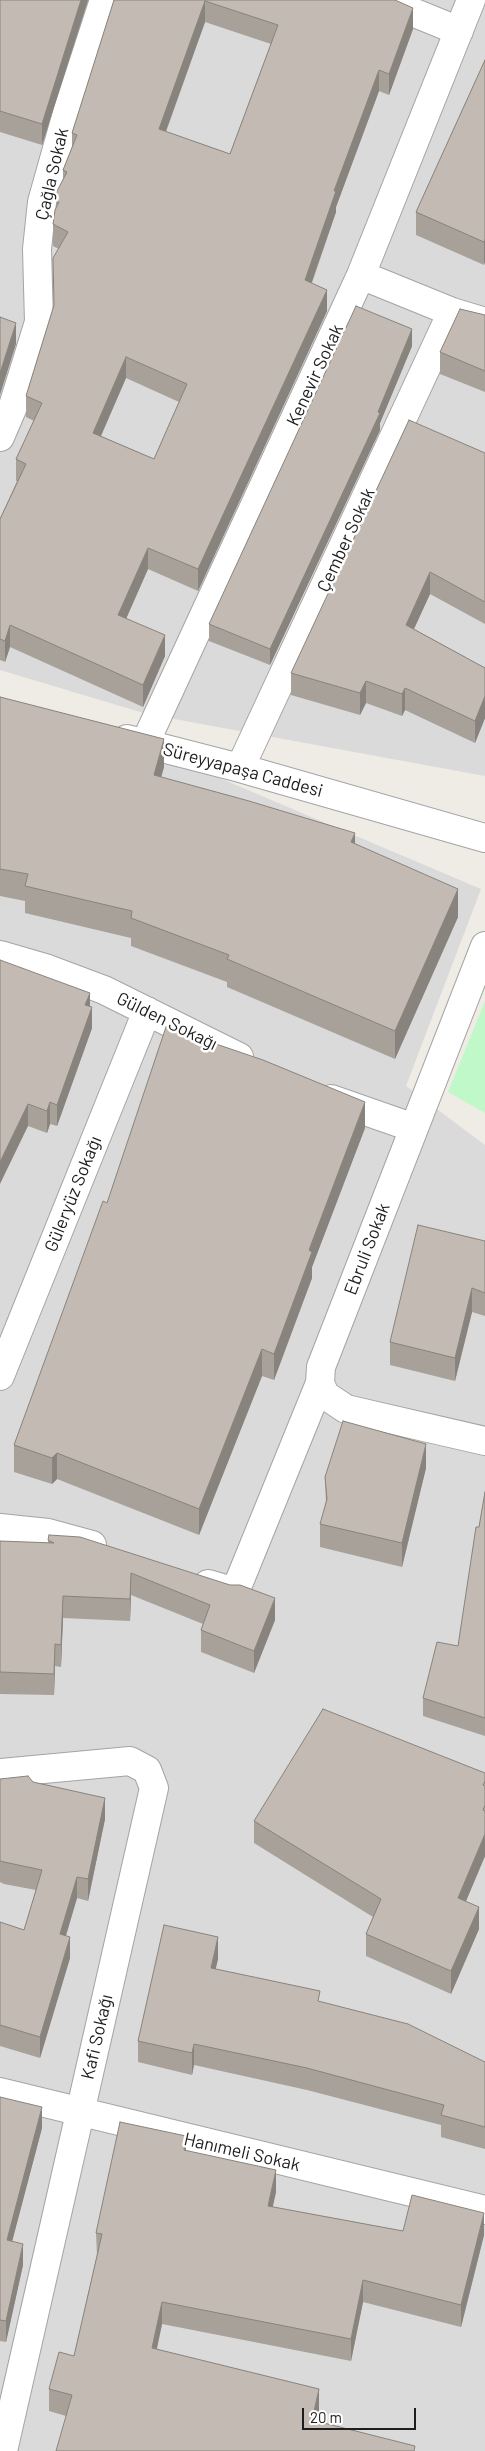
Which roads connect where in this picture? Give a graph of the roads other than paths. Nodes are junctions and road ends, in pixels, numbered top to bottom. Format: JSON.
{"nodes":[{"id":1,"x":104,"y":0,"type":"edge"},
{"id":2,"x":382,"y":0,"type":"edge"},
{"id":3,"x":471,"y":0,"type":"edge"},
{"id":4,"x":459,"y":31,"type":"junction"},
{"id":5,"x":361,"y":275,"type":"junction"},
{"id":6,"x":452,"y":312,"type":"junction"},
{"id":7,"x":485,"y":322,"type":"edge"},
{"id":8,"x":0,"y":437,"type":"edge"},
{"id":9,"x":106,"y":733,"type":"edge"},
{"id":10,"x":145,"y":743,"type":"junction"},
{"id":11,"x":240,"y":768,"type":"junction"},
{"id":12,"x":485,"y":838,"type":"edge"},
{"id":13,"x":485,"y":946,"type":"edge"},
{"id":14,"x":0,"y":955,"type":"edge"},
{"id":15,"x":146,"y":1011,"type":"junction"},
{"id":16,"x":258,"y":1066,"type":"edge"},
{"id":17,"x":307,"y":1088,"type":"edge"},
{"id":18,"x":414,"y":1128,"type":"junction"},
{"id":19,"x":0,"y":1376,"type":"edge"},
{"id":20,"x":320,"y":1383,"type":"junction"},
{"id":21,"x":485,"y":1441,"type":"edge"},
{"id":22,"x":0,"y":1528,"type":"edge"},
{"id":23,"x":114,"y":1552,"type":"edge"},
{"id":24,"x":188,"y":1577,"type":"edge"},
{"id":25,"x":0,"y":1773,"type":"edge"},
{"id":26,"x":0,"y":2092,"type":"edge"},
{"id":27,"x":79,"y":2113,"type":"junction"},
{"id":28,"x":485,"y":2210,"type":"edge"},
{"id":29,"x":3,"y":2451,"type":"edge"}],
"edges":[{"from":1,"to":8,"type":"street","name":"Çağla Sokak"},
{"from":2,"to":4,"type":"street"},
{"from":3,"to":4,"type":"street","name":"Kenevir Sokak"},
{"from":4,"to":5,"type":"street","name":"Kenevir Sokak"},
{"from":5,"to":6,"type":"street"},
{"from":5,"to":10,"type":"street","name":"Kenevir Sokak"},
{"from":6,"to":7,"type":"street"},
{"from":6,"to":11,"type":"street","name":"Çember Sokak"},
{"from":9,"to":10,"type":"street","name":"Süreyyapaşa Caddesi"},
{"from":10,"to":11,"type":"street","name":"Süreyyapaşa Caddesi"},
{"from":11,"to":12,"type":"street","name":"Süreyyapaşa Caddesi"},
{"from":13,"to":18,"type":"street","name":"Ebruli Sokak"},
{"from":14,"to":15,"type":"street","name":"Gülden Sokağı"},
{"from":15,"to":16,"type":"street","name":"Gülden Sokağı"},
{"from":15,"to":19,"type":"street","name":"Güleryüz Sokağı"},
{"from":17,"to":18,"type":"street"},
{"from":18,"to":20,"type":"street","name":"Ebruli Sokak"},
{"from":20,"to":21,"type":"street"},
{"from":20,"to":24,"type":"street","name":"Ebruli Sokak"},
{"from":22,"to":23,"type":"street"},
{"from":25,"to":27,"type":"street","name":"Kafi Sokağı"},
{"from":26,"to":27,"type":"street","name":"Hanımeli Sokak"},
{"from":27,"to":28,"type":"street","name":"Hanımeli Sokak"},
{"from":27,"to":29,"type":"street","name":"Kafi Sokağı"}]}
